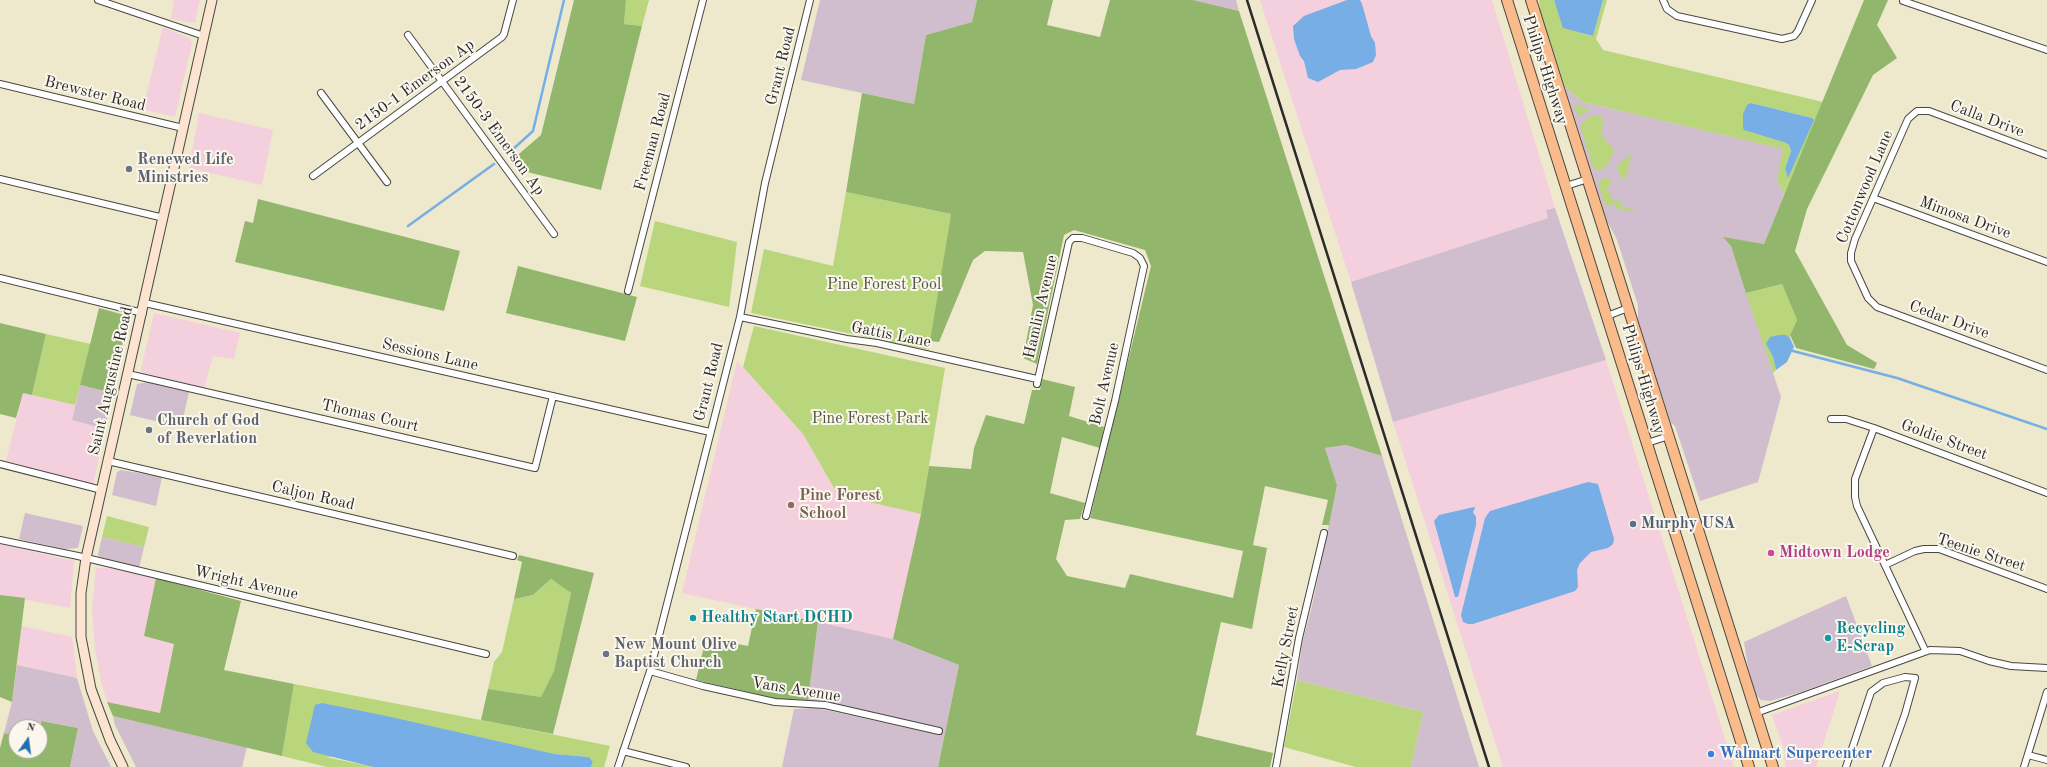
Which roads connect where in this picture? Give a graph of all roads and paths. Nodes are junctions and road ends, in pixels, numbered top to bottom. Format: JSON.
{"nodes":[{"id":1,"x":98,"y":0,"type":"edge"},
{"id":2,"x":122,"y":0,"type":"edge"},
{"id":3,"x":212,"y":0,"type":"edge"},
{"id":4,"x":513,"y":0,"type":"edge"},
{"id":5,"x":703,"y":0,"type":"edge"},
{"id":6,"x":810,"y":0,"type":"edge"},
{"id":7,"x":1507,"y":0,"type":"edge"},
{"id":8,"x":1531,"y":0,"type":"edge"},
{"id":9,"x":1812,"y":0,"type":"edge"},
{"id":10,"x":1903,"y":1,"type":"dead end"},
{"id":11,"x":1664,"y":2,"type":"edge"},
{"id":12,"x":120,"y":7,"type":"junction"},
{"id":13,"x":408,"y":35,"type":"dead end"},
{"id":14,"x":204,"y":36,"type":"junction"},
{"id":15,"x":2047,"y":50,"type":"edge"},
{"id":16,"x":442,"y":81,"type":"junction"},
{"id":17,"x":0,"y":84,"type":"edge"},
{"id":18,"x":321,"y":93,"type":"dead end"},
{"id":19,"x":1917,"y":111,"type":"joint"},
{"id":20,"x":183,"y":128,"type":"junction"},
{"id":21,"x":358,"y":143,"type":"junction"},
{"id":22,"x":2047,"y":155,"type":"edge"},
{"id":23,"x":313,"y":176,"type":"dead end"},
{"id":24,"x":0,"y":179,"type":"edge"},
{"id":25,"x":1588,"y":179,"type":"junction"},
{"id":26,"x":387,"y":182,"type":"dead end"},
{"id":27,"x":1566,"y":186,"type":"junction"},
{"id":28,"x":1873,"y":198,"type":"junction"},
{"id":29,"x":164,"y":218,"type":"junction"},
{"id":30,"x":554,"y":234,"type":"dead end"},
{"id":31,"x":1140,"y":258,"type":"joint"},
{"id":32,"x":2047,"y":262,"type":"edge"},
{"id":33,"x":1858,"y":276,"type":"joint"},
{"id":34,"x":0,"y":278,"type":"edge"},
{"id":35,"x":628,"y":291,"type":"dead end"},
{"id":36,"x":145,"y":303,"type":"junction"},
{"id":37,"x":1628,"y":308,"type":"junction"},
{"id":38,"x":143,"y":313,"type":"junction"},
{"id":39,"x":1607,"y":316,"type":"junction"},
{"id":40,"x":740,"y":317,"type":"junction"},
{"id":41,"x":2047,"y":370,"type":"edge"},
{"id":42,"x":128,"y":374,"type":"junction"},
{"id":43,"x":1037,"y":382,"type":"joint"},
{"id":44,"x":553,"y":396,"type":"junction"},
{"id":45,"x":1831,"y":419,"type":"dead end"},
{"id":46,"x":1874,"y":428,"type":"junction"},
{"id":47,"x":710,"y":432,"type":"junction"},
{"id":48,"x":1669,"y":436,"type":"junction"},
{"id":49,"x":1647,"y":443,"type":"junction"},
{"id":50,"x":108,"y":461,"type":"junction"},
{"id":51,"x":0,"y":464,"type":"edge"},
{"id":52,"x":102,"y":490,"type":"junction"},
{"id":53,"x":2047,"y":493,"type":"edge"},
{"id":54,"x":1086,"y":516,"type":"dead end"},
{"id":55,"x":1324,"y":533,"type":"dead end"},
{"id":56,"x":0,"y":540,"type":"edge"},
{"id":57,"x":513,"y":556,"type":"dead end"},
{"id":58,"x":86,"y":558,"type":"junction"},
{"id":59,"x":1885,"y":565,"type":"junction"},
{"id":60,"x":2047,"y":588,"type":"edge"},
{"id":61,"x":1925,"y":650,"type":"junction"},
{"id":62,"x":486,"y":654,"type":"dead end"},
{"id":63,"x":2047,"y":668,"type":"edge"},
{"id":64,"x":650,"y":671,"type":"junction"},
{"id":65,"x":2047,"y":692,"type":"edge"},
{"id":66,"x":1756,"y":713,"type":"junction"},
{"id":67,"x":939,"y":731,"type":"dead end"},
{"id":68,"x":623,"y":752,"type":"junction"},
{"id":69,"x":2028,"y":754,"type":"junction"},
{"id":70,"x":2047,"y":760,"type":"edge"},
{"id":71,"x":123,"y":767,"type":"edge"},
{"id":72,"x":618,"y":767,"type":"edge"},
{"id":73,"x":686,"y":767,"type":"edge"},
{"id":74,"x":1276,"y":767,"type":"edge"},
{"id":75,"x":1749,"y":767,"type":"edge"},
{"id":76,"x":1773,"y":767,"type":"edge"},
{"id":77,"x":1846,"y":767,"type":"edge"},
{"id":78,"x":1886,"y":767,"type":"edge"},
{"id":79,"x":2024,"y":767,"type":"edge"}],
"edges":[{"from":1,"to":12,"type":"street"},
{"from":2,"to":12,"type":"street"},
{"from":3,"to":14,"type":"main road","name":"Saint Augustine Road"},
{"from":4,"to":16,"type":"street","name":"2150-1 Emerson Ap"},
{"from":5,"to":35,"type":"street","name":"Freeman Road"},
{"from":6,"to":40,"type":"street","name":"Grant Road"},
{"from":7,"to":27,"type":"main road","name":"Philips Highway"},
{"from":8,"to":25,"type":"main road","name":"Philips Highway"},
{"from":9,"to":11,"type":"street"},
{"from":10,"to":15,"type":"street"},
{"from":12,"to":14,"type":"street"},
{"from":13,"to":16,"type":"street","name":"2150-3 Emerson Ap"},
{"from":14,"to":20,"type":"main road","name":"Saint Augustine Road"},
{"from":16,"to":21,"type":"street","name":"2150-1 Emerson Ap"},
{"from":16,"to":30,"type":"street","name":"2150-3 Emerson Ap"},
{"from":17,"to":20,"type":"street","name":"Brewster Road"},
{"from":18,"to":21,"type":"street"},
{"from":19,"to":22,"type":"street","name":"Calla Drive"},
{"from":19,"to":28,"type":"street","name":"Cottonwood Lane"},
{"from":20,"to":29,"type":"main road","name":"Saint Augustine Road"},
{"from":21,"to":23,"type":"street","name":"2150-1 Emerson Ap"},
{"from":21,"to":26,"type":"street"},
{"from":24,"to":29,"type":"street"},
{"from":25,"to":27,"type":"street"},
{"from":25,"to":37,"type":"main road","name":"Philips Highway"},
{"from":27,"to":39,"type":"main road","name":"Philips Highway"},
{"from":28,"to":32,"type":"street","name":"Mimosa Drive"},
{"from":28,"to":33,"type":"street","name":"Cottonwood Lane"},
{"from":29,"to":36,"type":"main road","name":"Saint Augustine Road"},
{"from":31,"to":43,"type":"street","name":"Hamlin Avenue"},
{"from":31,"to":54,"type":"street","name":"Bolt Avenue"},
{"from":33,"to":41,"type":"street","name":"Cedar Drive"},
{"from":34,"to":38,"type":"street"},
{"from":36,"to":38,"type":"main road","name":"Saint Augustine Road"},
{"from":36,"to":44,"type":"street","name":"Sessions Lane"},
{"from":37,"to":39,"type":"street"},
{"from":37,"to":48,"type":"main road","name":"Philips Highway"},
{"from":38,"to":42,"type":"main road","name":"Saint Augustine Road"},
{"from":39,"to":49,"type":"main road","name":"Philips Highway"},
{"from":40,"to":43,"type":"street","name":"Gattis Lane"},
{"from":40,"to":47,"type":"street","name":"Grant Road"},
{"from":42,"to":44,"type":"street","name":"Thomas Court"},
{"from":42,"to":50,"type":"main road","name":"Saint Augustine Road"},
{"from":44,"to":47,"type":"street","name":"Sessions Lane"},
{"from":45,"to":46,"type":"street","name":"Goldie Street"},
{"from":46,"to":53,"type":"street","name":"Goldie Street"},
{"from":46,"to":59,"type":"street"},
{"from":47,"to":64,"type":"street","name":"Grant Road"},
{"from":48,"to":49,"type":"street"},
{"from":48,"to":66,"type":"main road","name":"Philips Highway"},
{"from":49,"to":75,"type":"main road","name":"Philips Highway"},
{"from":50,"to":52,"type":"main road","name":"Saint Augustine Road"},
{"from":50,"to":57,"type":"street","name":"Caljon Road"},
{"from":51,"to":52,"type":"street"},
{"from":52,"to":58,"type":"main road","name":"Saint Augustine Road"},
{"from":55,"to":74,"type":"street","name":"Kelly Street"},
{"from":56,"to":58,"type":"street","name":"Wright Avenue"},
{"from":58,"to":62,"type":"street","name":"Wright Avenue"},
{"from":58,"to":71,"type":"main road","name":"Saint Augustine Road"},
{"from":59,"to":60,"type":"street","name":"Teenie Street"},
{"from":59,"to":61,"type":"street"},
{"from":61,"to":63,"type":"street"},
{"from":61,"to":66,"type":"street"},
{"from":64,"to":67,"type":"street","name":"Vans Avenue"},
{"from":64,"to":68,"type":"street","name":"Grant Road"},
{"from":65,"to":69,"type":"street"},
{"from":66,"to":76,"type":"main road","name":"Philips Highway"},
{"from":68,"to":72,"type":"street","name":"Grant Road"},
{"from":68,"to":73,"type":"street"},
{"from":69,"to":70,"type":"street"},
{"from":69,"to":79,"type":"street"},
{"from":77,"to":78,"type":"street"}]}
